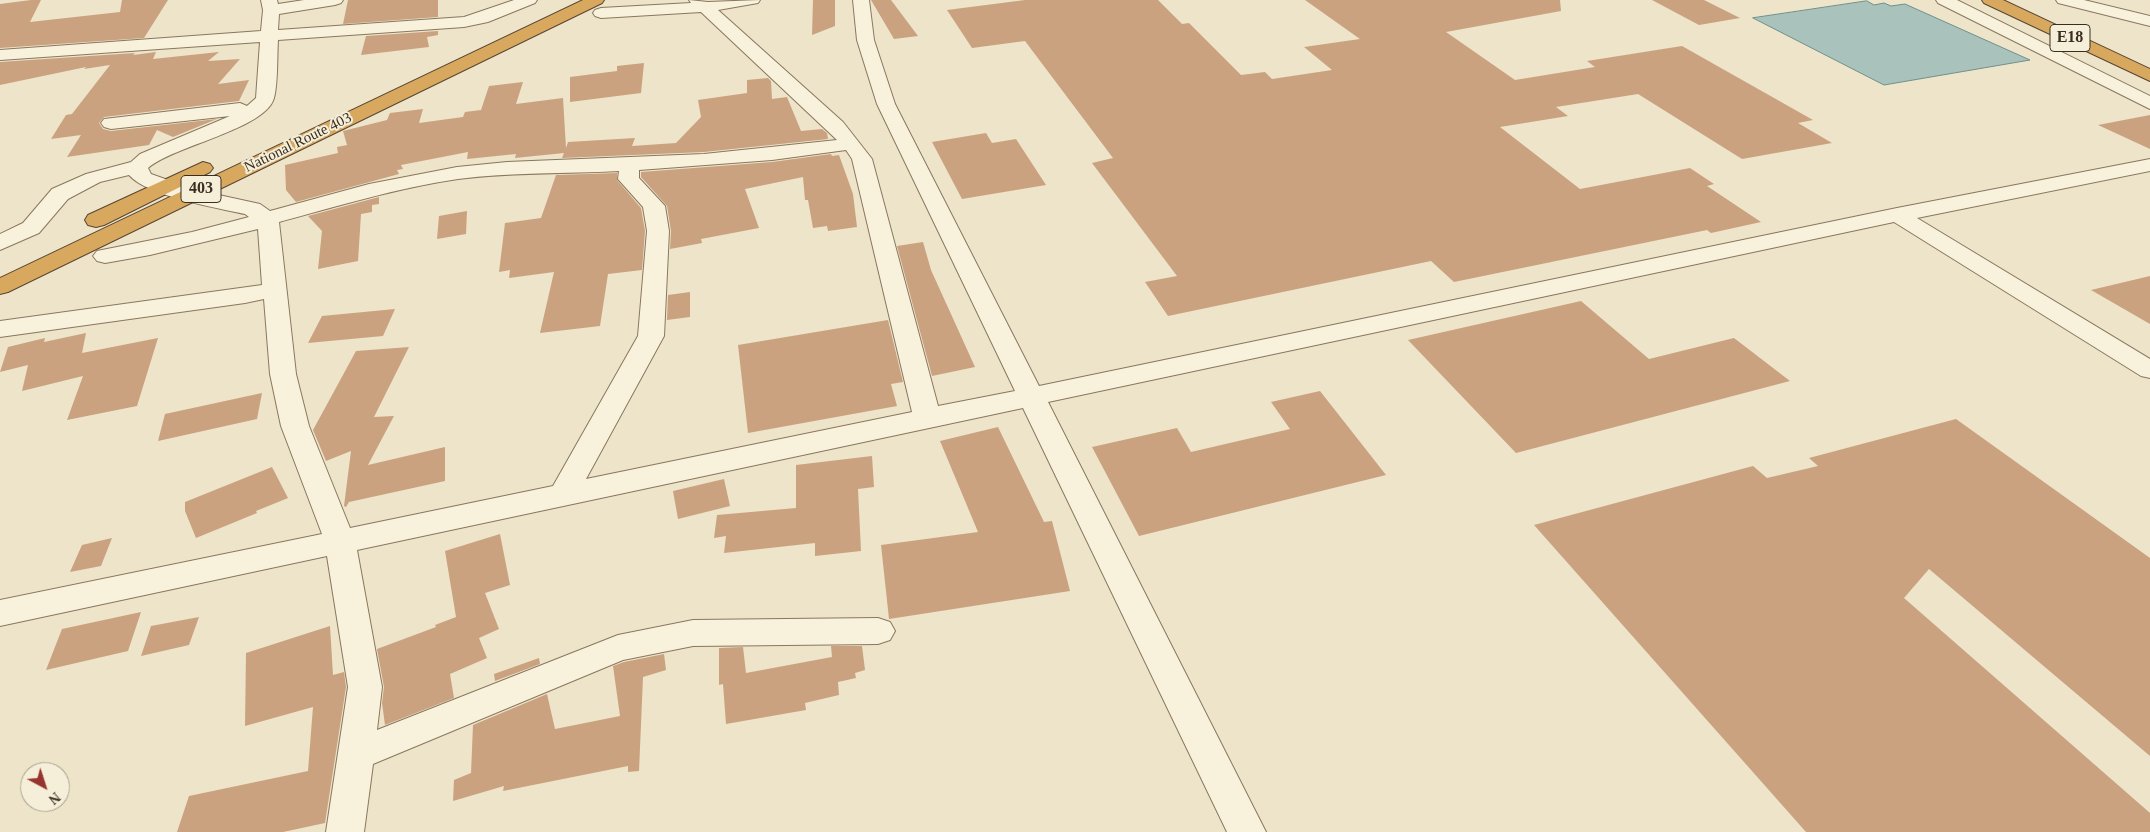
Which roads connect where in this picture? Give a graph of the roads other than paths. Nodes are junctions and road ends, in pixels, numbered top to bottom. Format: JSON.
{"nodes":[{"id":1,"x":335,"y":0,"type":"edge"},
{"id":2,"x":483,"y":0,"type":"edge"},
{"id":3,"x":529,"y":0,"type":"edge"},
{"id":4,"x":566,"y":0,"type":"edge"},
{"id":5,"x":752,"y":0,"type":"edge"},
{"id":6,"x":861,"y":0,"type":"edge"},
{"id":7,"x":1944,"y":0,"type":"edge"},
{"id":8,"x":1990,"y":0,"type":"edge"},
{"id":9,"x":2018,"y":0,"type":"edge"},
{"id":10,"x":2064,"y":0,"type":"edge"},
{"id":11,"x":701,"y":4,"type":"edge"},
{"id":12,"x":270,"y":5,"type":"edge"},
{"id":13,"x":598,"y":6,"type":"edge"},
{"id":14,"x":493,"y":15,"type":"junction"},
{"id":15,"x":2150,"y":21,"type":"edge"},
{"id":16,"x":269,"y":36,"type":"junction"},
{"id":17,"x":0,"y":55,"type":"edge"},
{"id":18,"x":2150,"y":61,"type":"edge"},
{"id":19,"x":2150,"y":76,"type":"edge"},
{"id":20,"x":2150,"y":103,"type":"edge"},
{"id":21,"x":256,"y":109,"type":"junction"},
{"id":22,"x":111,"y":123,"type":"dead end"},
{"id":23,"x":852,"y":143,"type":"junction"},
{"id":24,"x":629,"y":165,"type":"junction"},
{"id":25,"x":2150,"y":165,"type":"edge"},
{"id":26,"x":138,"y":166,"type":"junction"},
{"id":27,"x":166,"y":185,"type":"junction"},
{"id":28,"x":190,"y":195,"type":"junction"},
{"id":29,"x":1897,"y":215,"type":"junction"},
{"id":30,"x":268,"y":220,"type":"junction"},
{"id":31,"x":0,"y":243,"type":"edge"},
{"id":32,"x":105,"y":256,"type":"dead end"},
{"id":33,"x":0,"y":266,"type":"edge"},
{"id":34,"x":0,"y":287,"type":"edge"},
{"id":35,"x":276,"y":289,"type":"junction"},
{"id":36,"x":0,"y":329,"type":"edge"},
{"id":37,"x":2150,"y":370,"type":"edge"},
{"id":38,"x":1032,"y":396,"type":"junction"},
{"id":39,"x":928,"y":419,"type":"junction"},
{"id":40,"x":563,"y":495,"type":"junction"},
{"id":41,"x":340,"y":542,"type":"junction"},
{"id":42,"x":0,"y":613,"type":"edge"},
{"id":43,"x":878,"y":631,"type":"dead end"},
{"id":44,"x":356,"y":755,"type":"junction"},
{"id":45,"x":342,"y":831,"type":"edge"},
{"id":46,"x":1247,"y":832,"type":"edge"}],
"edges":[{"from":1,"to":12,"type":"street"},
{"from":2,"to":14,"type":"street"},
{"from":3,"to":14,"type":"street"},
{"from":4,"to":27,"type":"highway","name":"National Route 403","number":"403"},
{"from":5,"to":11,"type":"street"},
{"from":6,"to":38,"type":"street"},
{"from":7,"to":20,"type":"street"},
{"from":8,"to":19,"type":"highway","number":"E18"},
{"from":9,"to":18,"type":"highway","number":"E18"},
{"from":10,"to":15,"type":"street"},
{"from":11,"to":13,"type":"street"},
{"from":11,"to":23,"type":"street"},
{"from":12,"to":16,"type":"street"},
{"from":13,"to":28,"type":"highway","name":"National Route 403","number":"403"},
{"from":14,"to":16,"type":"street"},
{"from":16,"to":17,"type":"street"},
{"from":16,"to":21,"type":"street"},
{"from":21,"to":22,"type":"street"},
{"from":21,"to":26,"type":"street"},
{"from":23,"to":24,"type":"street"},
{"from":23,"to":39,"type":"street"},
{"from":24,"to":30,"type":"street"},
{"from":24,"to":40,"type":"street"},
{"from":25,"to":29,"type":"street"},
{"from":26,"to":27,"type":"street"},
{"from":26,"to":31,"type":"street"},
{"from":27,"to":28,"type":"street"},
{"from":27,"to":33,"type":"highway","name":"National Route 403","number":"403"},
{"from":28,"to":30,"type":"street"},
{"from":28,"to":34,"type":"highway","name":"National Route 403","number":"403"},
{"from":29,"to":37,"type":"street"},
{"from":29,"to":38,"type":"street"},
{"from":30,"to":32,"type":"street"},
{"from":30,"to":35,"type":"street"},
{"from":35,"to":36,"type":"street"},
{"from":35,"to":41,"type":"street"},
{"from":38,"to":39,"type":"street"},
{"from":38,"to":46,"type":"street"},
{"from":39,"to":40,"type":"street"},
{"from":40,"to":41,"type":"street"},
{"from":41,"to":42,"type":"street"},
{"from":41,"to":44,"type":"street"},
{"from":43,"to":44,"type":"street"},
{"from":44,"to":45,"type":"street"}]}
